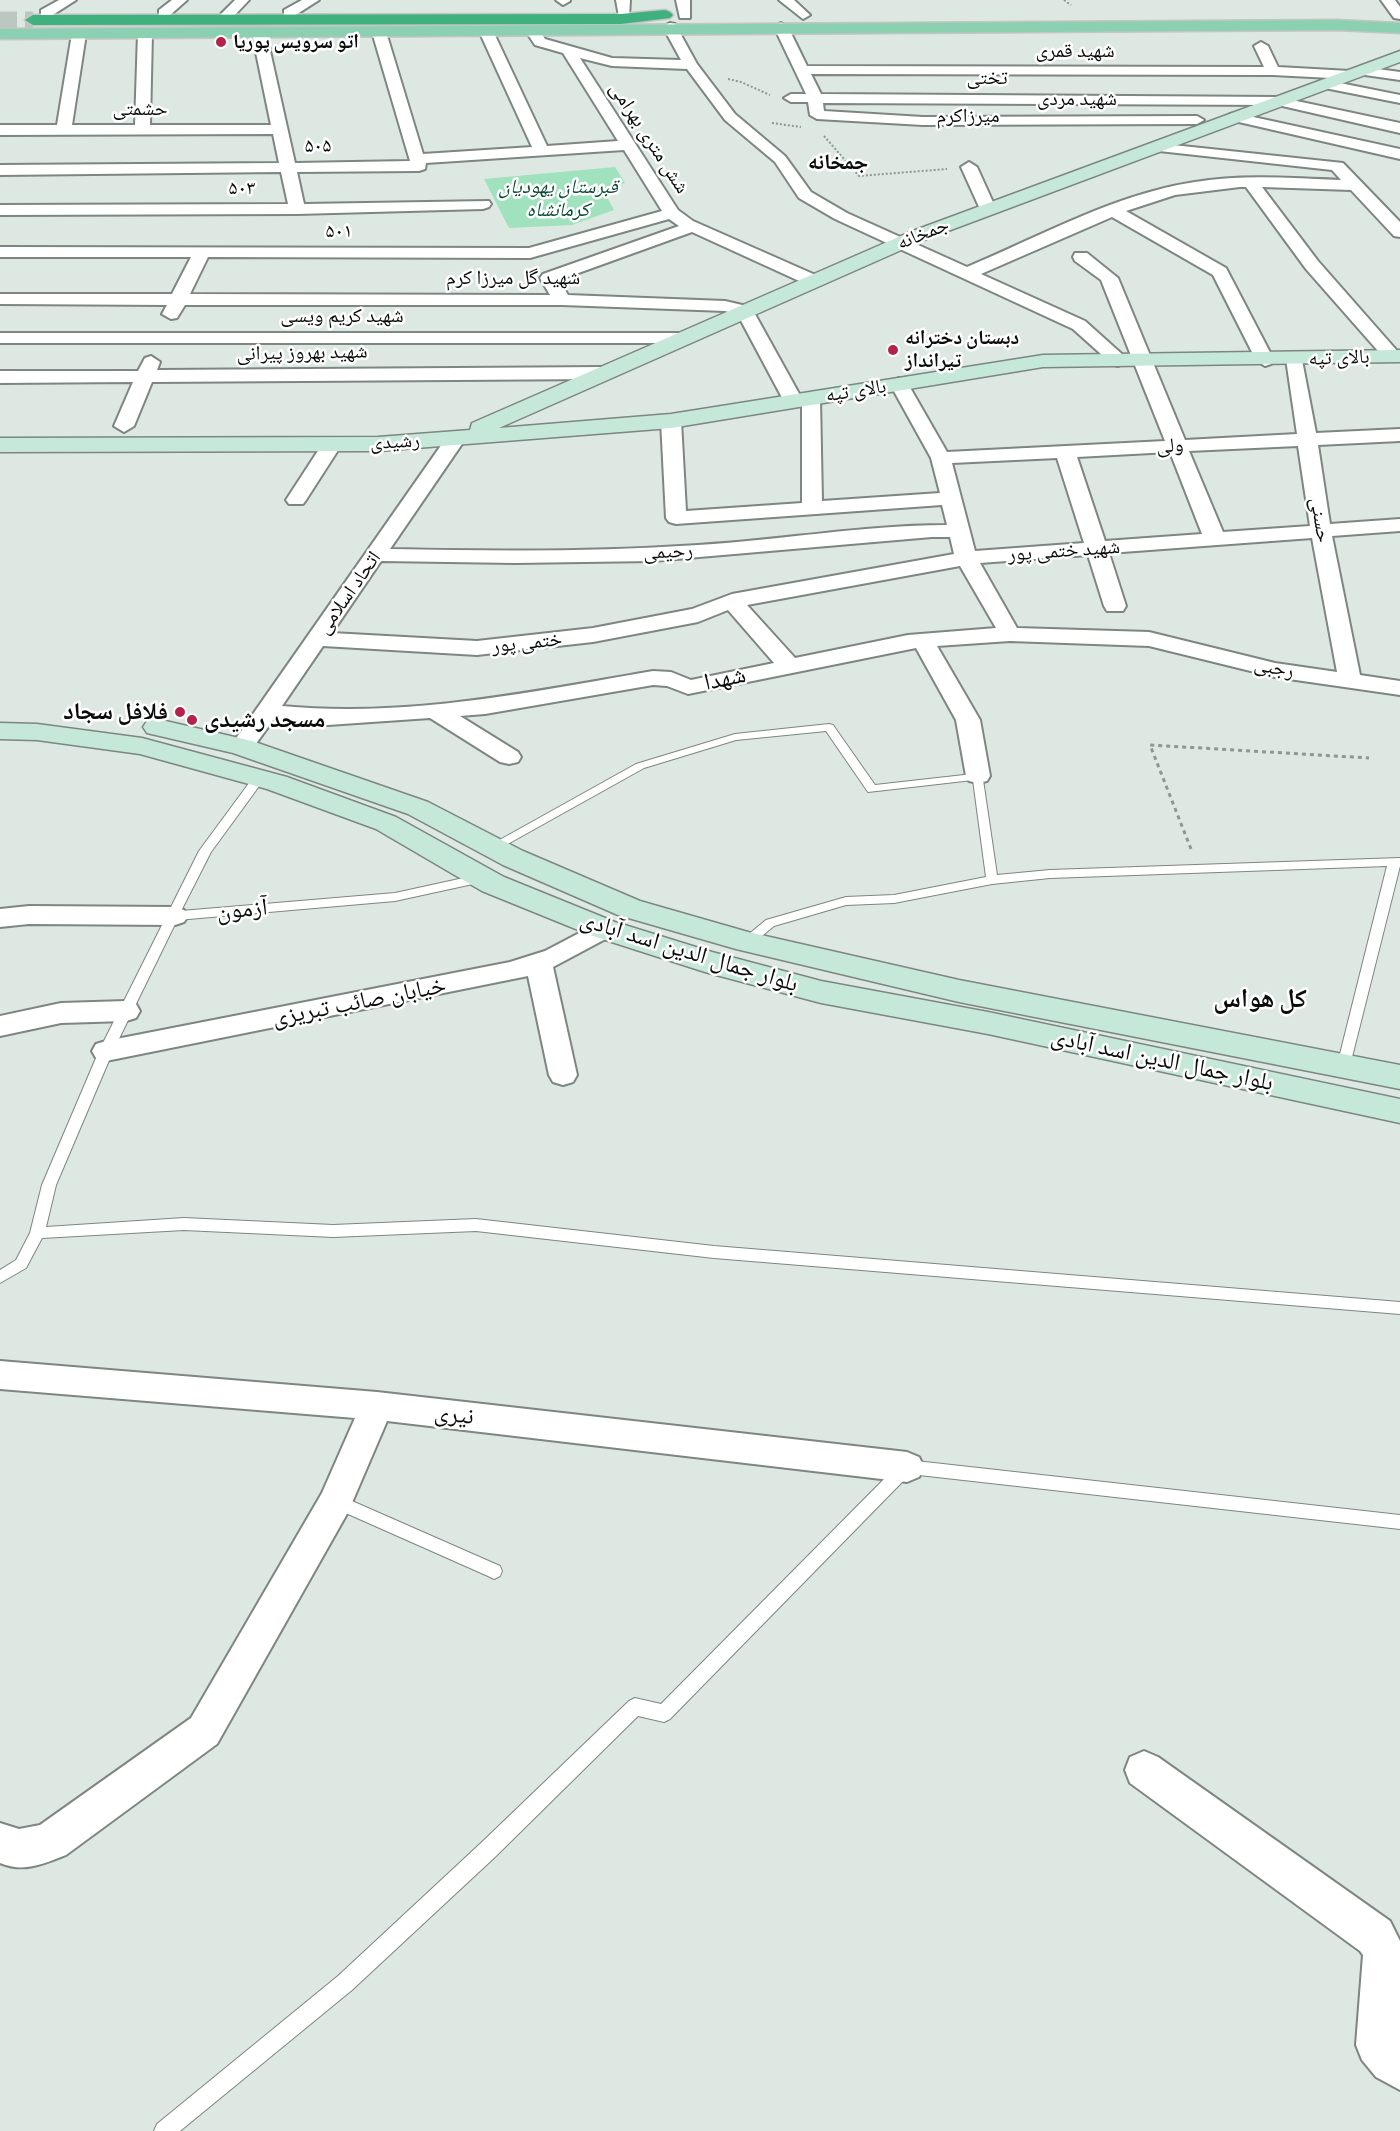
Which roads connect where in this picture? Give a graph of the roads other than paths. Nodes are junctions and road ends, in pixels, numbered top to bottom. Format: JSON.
{"nodes":[{"id":1,"x":69,"y":0,"type":"edge"},
{"id":2,"x":180,"y":0,"type":"edge"},
{"id":3,"x":242,"y":0,"type":"edge"},
{"id":4,"x":312,"y":0,"type":"edge"},
{"id":5,"x":786,"y":0,"type":"edge"},
{"id":6,"x":1389,"y":0,"type":"edge"},
{"id":7,"x":623,"y":7,"type":"edge"},
{"id":8,"x":684,"y":7,"type":"edge"},
{"id":9,"x":164,"y":13,"type":"junction"},
{"id":10,"x":289,"y":13,"type":"junction"},
{"id":11,"x":228,"y":14,"type":"junction"},
{"id":12,"x":803,"y":15,"type":"junction"},
{"id":13,"x":33,"y":17,"type":"junction"},
{"id":14,"x":1400,"y":19,"type":"edge"},
{"id":15,"x":664,"y":23,"type":"junction"},
{"id":16,"x":781,"y":27,"type":"junction"},
{"id":17,"x":532,"y":30,"type":"junction"},
{"id":18,"x":486,"y":31,"type":"junction"},
{"id":19,"x":379,"y":32,"type":"junction"},
{"id":20,"x":145,"y":33,"type":"junction"},
{"id":21,"x":259,"y":33,"type":"junction"},
{"id":22,"x":7,"y":34,"type":"edge"},
{"id":23,"x":79,"y":34,"type":"junction"},
{"id":24,"x":1261,"y":46,"type":"dead end"},
{"id":25,"x":568,"y":50,"type":"junction"},
{"id":26,"x":1400,"y":56,"type":"edge"},
{"id":27,"x":801,"y":70,"type":"junction"},
{"id":28,"x":1273,"y":71,"type":"junction"},
{"id":29,"x":696,"y":72,"type":"junction"},
{"id":30,"x":1356,"y":73,"type":"junction"},
{"id":31,"x":1400,"y":76,"type":"edge"},
{"id":32,"x":1325,"y":84,"type":"junction"},
{"id":33,"x":815,"y":97,"type":"junction"},
{"id":34,"x":791,"y":98,"type":"road end"},
{"id":35,"x":1400,"y":99,"type":"edge"},
{"id":36,"x":1278,"y":101,"type":"junction"},
{"id":37,"x":1232,"y":118,"type":"junction"},
{"id":38,"x":818,"y":122,"type":"junction"},
{"id":39,"x":1400,"y":128,"type":"edge"},
{"id":40,"x":279,"y":129,"type":"junction"},
{"id":41,"x":0,"y":130,"type":"edge"},
{"id":42,"x":64,"y":130,"type":"junction"},
{"id":43,"x":142,"y":130,"type":"junction"},
{"id":44,"x":1190,"y":134,"type":"junction"},
{"id":45,"x":1109,"y":136,"type":"dead end"},
{"id":46,"x":937,"y":137,"type":"dead end"},
{"id":47,"x":628,"y":145,"type":"junction"},
{"id":48,"x":1158,"y":146,"type":"junction"},
{"id":49,"x":542,"y":151,"type":"junction"},
{"id":50,"x":1400,"y":154,"type":"edge"},
{"id":51,"x":417,"y":159,"type":"junction"},
{"id":52,"x":969,"y":167,"type":"road end"},
{"id":53,"x":288,"y":168,"type":"junction"},
{"id":54,"x":0,"y":170,"type":"edge"},
{"id":55,"x":1251,"y":183,"type":"junction"},
{"id":56,"x":1355,"y":185,"type":"junction"},
{"id":57,"x":483,"y":204,"type":"dead end"},
{"id":58,"x":297,"y":209,"type":"junction"},
{"id":59,"x":988,"y":209,"type":"junction"},
{"id":60,"x":0,"y":210,"type":"edge"},
{"id":61,"x":1114,"y":211,"type":"junction"},
{"id":62,"x":672,"y":213,"type":"junction"},
{"id":63,"x":694,"y":226,"type":"junction"},
{"id":64,"x":1400,"y":232,"type":"edge"},
{"id":65,"x":900,"y":243,"type":"junction"},
{"id":66,"x":203,"y":251,"type":"junction"},
{"id":67,"x":0,"y":252,"type":"edge"},
{"id":68,"x":1081,"y":257,"type":"dead end"},
{"id":69,"x":969,"y":273,"type":"junction"},
{"id":70,"x":814,"y":281,"type":"junction"},
{"id":71,"x":0,"y":299,"type":"edge"},
{"id":72,"x":177,"y":300,"type":"junction"},
{"id":73,"x":562,"y":300,"type":"junction"},
{"id":74,"x":745,"y":311,"type":"junction"},
{"id":75,"x":0,"y":338,"type":"edge"},
{"id":76,"x":684,"y":338,"type":"junction"},
{"id":77,"x":160,"y":339,"type":"junction"},
{"id":78,"x":1396,"y":356,"type":"edge"},
{"id":79,"x":1295,"y":359,"type":"junction"},
{"id":80,"x":1118,"y":360,"type":"junction"},
{"id":81,"x":1143,"y":360,"type":"junction"},
{"id":82,"x":1264,"y":360,"type":"junction"},
{"id":83,"x":604,"y":373,"type":"junction"},
{"id":84,"x":0,"y":377,"type":"edge"},
{"id":85,"x":144,"y":377,"type":"junction"},
{"id":86,"x":899,"y":384,"type":"junction"},
{"id":87,"x":802,"y":400,"type":"junction"},
{"id":88,"x":671,"y":421,"type":"junction"},
{"id":89,"x":0,"y":426,"type":"edge"},
{"id":90,"x":124,"y":426,"type":"junction"},
{"id":91,"x":1400,"y":435,"type":"edge"},
{"id":92,"x":456,"y":438,"type":"junction"},
{"id":93,"x":1307,"y":440,"type":"junction"},
{"id":94,"x":332,"y":444,"type":"junction"},
{"id":95,"x":0,"y":445,"type":"edge"},
{"id":96,"x":1178,"y":446,"type":"junction"},
{"id":97,"x":1065,"y":452,"type":"junction"},
{"id":98,"x":941,"y":458,"type":"junction"},
{"id":99,"x":951,"y":498,"type":"junction"},
{"id":100,"x":296,"y":500,"type":"dead end"},
{"id":101,"x":812,"y":508,"type":"junction"},
{"id":102,"x":1400,"y":525,"type":"edge"},
{"id":103,"x":959,"y":531,"type":"junction"},
{"id":104,"x":1321,"y":531,"type":"junction"},
{"id":105,"x":1215,"y":539,"type":"junction"},
{"id":106,"x":1094,"y":548,"type":"junction"},
{"id":107,"x":376,"y":555,"type":"junction"},
{"id":108,"x":966,"y":558,"type":"junction"},
{"id":109,"x":732,"y":601,"type":"junction"},
{"id":110,"x":1115,"y":606,"type":"dead end"},
{"id":111,"x":1010,"y":634,"type":"junction"},
{"id":112,"x":317,"y":639,"type":"junction"},
{"id":113,"x":1149,"y":639,"type":"joint"},
{"id":114,"x":923,"y":641,"type":"junction"},
{"id":115,"x":789,"y":666,"type":"junction"},
{"id":116,"x":1350,"y":681,"type":"junction"},
{"id":117,"x":1400,"y":688,"type":"edge"},
{"id":118,"x":434,"y":710,"type":"junction"},
{"id":119,"x":266,"y":712,"type":"junction"},
{"id":120,"x":0,"y":715,"type":"edge"},
{"id":121,"x":0,"y":731,"type":"edge"},
{"id":122,"x":242,"y":747,"type":"junction"},
{"id":123,"x":508,"y":757,"type":"dead end"},
{"id":124,"x":978,"y":776,"type":"junction"},
{"id":125,"x":259,"y":778,"type":"junction"},
{"id":126,"x":493,"y":847,"type":"junction"},
{"id":127,"x":1397,"y":862,"type":"edge"},
{"id":128,"x":483,"y":878,"type":"junction"},
{"id":129,"x":992,"y":880,"type":"junction"},
{"id":130,"x":175,"y":916,"type":"junction"},
{"id":131,"x":0,"y":918,"type":"edge"},
{"id":132,"x":604,"y":929,"type":"junction"},
{"id":133,"x":739,"y":955,"type":"junction"},
{"id":134,"x":539,"y":964,"type":"junction"},
{"id":135,"x":126,"y":1011,"type":"junction"},
{"id":136,"x":0,"y":1026,"type":"edge"},
{"id":137,"x":106,"y":1051,"type":"junction"},
{"id":138,"x":1344,"y":1066,"type":"junction"},
{"id":139,"x":563,"y":1075,"type":"dead end"},
{"id":140,"x":1400,"y":1077,"type":"edge"},
{"id":141,"x":1400,"y":1111,"type":"edge"},
{"id":142,"x":37,"y":1233,"type":"junction"},
{"id":143,"x":0,"y":1277,"type":"edge"},
{"id":144,"x":1400,"y":1308,"type":"edge"},
{"id":145,"x":0,"y":1375,"type":"edge"},
{"id":146,"x":377,"y":1406,"type":"junction"},
{"id":147,"x":907,"y":1467,"type":"junction"},
{"id":148,"x":336,"y":1501,"type":"junction"},
{"id":149,"x":1400,"y":1522,"type":"edge"},
{"id":150,"x":494,"y":1570,"type":"dead end"},
{"id":151,"x":1144,"y":1770,"type":"dead end"},
{"id":152,"x":0,"y":1843,"type":"edge"},
{"id":153,"x":1400,"y":2069,"type":"edge"},
{"id":154,"x":164,"y":2131,"type":"edge"}],
"edges":[{"from":1,"to":13,"type":"street"},
{"from":2,"to":9,"type":"street"},
{"from":3,"to":11,"type":"street"},
{"from":4,"to":10,"type":"street"},
{"from":5,"to":12,"type":"street"},
{"from":6,"to":14,"type":"street"},
{"from":7,"to":10,"type":"main road"},
{"from":7,"to":15,"type":"main road"},
{"from":8,"to":12,"type":"main road"},
{"from":8,"to":15,"type":"main road"},
{"from":9,"to":11,"type":"main road"},
{"from":9,"to":13,"type":"main road"},
{"from":10,"to":11,"type":"main road"},
{"from":12,"to":14,"type":"main road"},
{"from":13,"to":15,"type":"highway"},
{"from":13,"to":22,"type":"main road"},
{"from":14,"to":16,"type":"main road"},
{"from":15,"to":16,"type":"main road"},
{"from":15,"to":17,"type":"main road"},
{"from":15,"to":29,"type":"street"},
{"from":16,"to":27,"type":"street"},
{"from":17,"to":18,"type":"main road"},
{"from":17,"to":25,"type":"street"},
{"from":18,"to":19,"type":"main road"},
{"from":18,"to":49,"type":"street"},
{"from":19,"to":21,"type":"main road"},
{"from":19,"to":51,"type":"street"},
{"from":20,"to":21,"type":"main road"},
{"from":20,"to":23,"type":"main road"},
{"from":20,"to":43,"type":"street"},
{"from":21,"to":40,"type":"street"},
{"from":22,"to":23,"type":"main road"},
{"from":23,"to":42,"type":"street"},
{"from":24,"to":28,"type":"street"},
{"from":25,"to":29,"type":"street"},
{"from":25,"to":47,"type":"street","name":"شش متری بهرامی"},
{"from":26,"to":30,"type":"street","name":"جمخانه"},
{"from":27,"to":28,"type":"street","name":"شهید قمری"},
{"from":27,"to":33,"type":"street"},
{"from":28,"to":30,"type":"street","name":"شهید قمری"},
{"from":29,"to":65,"type":"street"},
{"from":30,"to":31,"type":"street","name":"شهید قمری"},
{"from":30,"to":32,"type":"street","name":"جمخانه"},
{"from":32,"to":35,"type":"street"},
{"from":32,"to":36,"type":"street","name":"جمخانه"},
{"from":33,"to":34,"type":"street","name":"تختی"},
{"from":33,"to":36,"type":"street","name":"تختی"},
{"from":33,"to":38,"type":"street"},
{"from":36,"to":37,"type":"street","name":"جمخانه"},
{"from":36,"to":39,"type":"street","name":"تختی"},
{"from":37,"to":38,"type":"street","name":"شهید مردی"},
{"from":37,"to":44,"type":"street","name":"جمخانه"},
{"from":37,"to":50,"type":"street","name":"شهید مردی"},
{"from":38,"to":46,"type":"street","name":"میرزاکرم"},
{"from":40,"to":43,"type":"street","name":"حشمتی"},
{"from":40,"to":53,"type":"street"},
{"from":41,"to":42,"type":"street","name":"حشمتی"},
{"from":42,"to":43,"type":"street","name":"حشمتی"},
{"from":44,"to":45,"type":"street"},
{"from":44,"to":48,"type":"street","name":"جمخانه"},
{"from":47,"to":49,"type":"street","name":"۵۰۵"},
{"from":47,"to":62,"type":"street","name":"شش متری بهرامی"},
{"from":48,"to":56,"type":"street"},
{"from":48,"to":59,"type":"street","name":"جمخانه"},
{"from":49,"to":51,"type":"street","name":"۵۰۵"},
{"from":51,"to":53,"type":"street","name":"۵۰۵"},
{"from":52,"to":59,"type":"street"},
{"from":53,"to":54,"type":"street","name":"۵۰۵"},
{"from":53,"to":58,"type":"street"},
{"from":55,"to":56,"type":"street"},
{"from":55,"to":61,"type":"street"},
{"from":55,"to":78,"type":"street"},
{"from":56,"to":64,"type":"street"},
{"from":57,"to":58,"type":"street","name":"۵۰۳"},
{"from":58,"to":60,"type":"street","name":"۵۰۳"},
{"from":59,"to":65,"type":"street","name":"جمخانه"},
{"from":61,"to":69,"type":"street"},
{"from":61,"to":82,"type":"street"},
{"from":62,"to":63,"type":"street","name":"شش متری بهرامی"},
{"from":62,"to":66,"type":"street","name":"۵۰۱"},
{"from":63,"to":70,"type":"street","name":"شش متری بهرامی"},
{"from":63,"to":73,"type":"street"},
{"from":65,"to":69,"type":"street"},
{"from":65,"to":70,"type":"street","name":"جمخانه"},
{"from":66,"to":67,"type":"street","name":"۵۰۱"},
{"from":66,"to":72,"type":"street"},
{"from":68,"to":81,"type":"street"},
{"from":69,"to":80,"type":"street"},
{"from":70,"to":74,"type":"street","name":"جمخانه"},
{"from":71,"to":72,"type":"street","name":"شهید گل میرزا کرم"},
{"from":72,"to":73,"type":"street","name":"شهید گل میرزا کرم"},
{"from":72,"to":77,"type":"street"},
{"from":73,"to":74,"type":"street","name":"شهید گل میرزا کرم"},
{"from":74,"to":76,"type":"street","name":"جمخانه"},
{"from":74,"to":87,"type":"street"},
{"from":75,"to":77,"type":"street","name":"شهید کریم ویسی"},
{"from":76,"to":77,"type":"street","name":"شهید کریم ویسی"},
{"from":76,"to":83,"type":"street","name":"جمخانه"},
{"from":77,"to":85,"type":"street"},
{"from":78,"to":79,"type":"street","name":"بالای تپه"},
{"from":79,"to":82,"type":"street","name":"بالای تپه"},
{"from":79,"to":93,"type":"street","name":"حسنی"},
{"from":80,"to":81,"type":"street","name":"بالای تپه"},
{"from":80,"to":86,"type":"street","name":"بالای تپه"},
{"from":81,"to":82,"type":"street","name":"بالای تپه"},
{"from":81,"to":96,"type":"street"},
{"from":83,"to":85,"type":"street","name":"شهید بهروز پیرانی"},
{"from":83,"to":92,"type":"street","name":"جمخانه"},
{"from":84,"to":85,"type":"street","name":"شهید بهروز پیرانی"},
{"from":85,"to":90,"type":"street"},
{"from":86,"to":87,"type":"street","name":"بالای تپه"},
{"from":86,"to":98,"type":"street"},
{"from":87,"to":88,"type":"street","name":"بالای تپه"},
{"from":87,"to":101,"type":"street"},
{"from":88,"to":92,"type":"street","name":"بالای تپه"},
{"from":88,"to":101,"type":"street"},
{"from":89,"to":90,"type":"street","name":"رشیدی"},
{"from":90,"to":92,"type":"street","name":"رشیدی"},
{"from":91,"to":93,"type":"street","name":"ولی"},
{"from":92,"to":94,"type":"street","name":"رشیدی"},
{"from":92,"to":107,"type":"street","name":"اتحاد اسلامی"},
{"from":93,"to":96,"type":"street","name":"ولی"},
{"from":93,"to":104,"type":"street","name":"حسنی"},
{"from":94,"to":95,"type":"street","name":"رشیدی"},
{"from":94,"to":100,"type":"street"},
{"from":96,"to":97,"type":"street","name":"ولی"},
{"from":96,"to":105,"type":"street"},
{"from":97,"to":98,"type":"street","name":"ولی"},
{"from":97,"to":106,"type":"street"},
{"from":98,"to":99,"type":"street"},
{"from":99,"to":101,"type":"street"},
{"from":99,"to":103,"type":"street"},
{"from":102,"to":104,"type":"street","name":"شهید ختمی پور"},
{"from":103,"to":107,"type":"street","name":"رحیمی"},
{"from":103,"to":108,"type":"street"},
{"from":104,"to":105,"type":"street","name":"شهید ختمی پور"},
{"from":104,"to":116,"type":"street","name":"حسنی"},
{"from":105,"to":106,"type":"street","name":"شهید ختمی پور"},
{"from":106,"to":108,"type":"street","name":"شهید ختمی پور"},
{"from":106,"to":110,"type":"street"},
{"from":107,"to":112,"type":"street","name":"اتحاد اسلامی"},
{"from":108,"to":109,"type":"street","name":"شهید ختمی پور"},
{"from":108,"to":111,"type":"street"},
{"from":109,"to":112,"type":"street","name":"ختمی پور"},
{"from":109,"to":115,"type":"street"},
{"from":111,"to":113,"type":"street","name":"شهدا"},
{"from":111,"to":114,"type":"street","name":"شهدا"},
{"from":112,"to":119,"type":"street","name":"اتحاد اسلامی"},
{"from":113,"to":116,"type":"street","name":"رجبی"},
{"from":114,"to":115,"type":"street","name":"شهدا"},
{"from":114,"to":124,"type":"street"},
{"from":115,"to":118,"type":"street","name":"شهدا"},
{"from":116,"to":117,"type":"street","name":"رجبی"},
{"from":118,"to":119,"type":"street","name":"شهدا"},
{"from":118,"to":123,"type":"street"},
{"from":119,"to":122,"type":"street","name":"اتحاد اسلامی"},
{"from":120,"to":122,"type":"street","name":"بلوار جمال الدین اسد آبادی"},
{"from":121,"to":125,"type":"street","name":"بلوار جمال الدین اسد آبادی"},
{"from":122,"to":126,"type":"street","name":"بلوار جمال الدین اسد آبادی"},
{"from":124,"to":126,"type":"lane"},
{"from":124,"to":129,"type":"lane"},
{"from":125,"to":128,"type":"street","name":"بلوار جمال الدین اسد آبادی"},
{"from":125,"to":130,"type":"lane"},
{"from":126,"to":133,"type":"street","name":"بلوار جمال الدین اسد آبادی"},
{"from":127,"to":129,"type":"lane"},
{"from":127,"to":138,"type":"lane"},
{"from":128,"to":130,"type":"lane","name":"آزمون"},
{"from":128,"to":132,"type":"street","name":"بلوار جمال الدین اسد آبادی"},
{"from":129,"to":133,"type":"lane"},
{"from":130,"to":131,"type":"street","name":"آزمون"},
{"from":130,"to":135,"type":"lane"},
{"from":132,"to":133,"type":"street","name":"بلوار جمال الدین اسد آبادی"},
{"from":132,"to":134,"type":"street","name":"خیابان صائب تبریزی"},
{"from":133,"to":138,"type":"street","name":"بلوار جمال الدین اسد آبادی"},
{"from":133,"to":141,"type":"street","name":"بلوار جمال الدین اسد آبادی"},
{"from":134,"to":137,"type":"street","name":"خیابان صائب تبریزی"},
{"from":134,"to":139,"type":"street"},
{"from":135,"to":136,"type":"street"},
{"from":135,"to":137,"type":"lane"},
{"from":137,"to":142,"type":"lane"},
{"from":138,"to":140,"type":"street","name":"بلوار جمال الدین اسد آبادی"},
{"from":142,"to":143,"type":"lane"},
{"from":142,"to":144,"type":"lane"},
{"from":145,"to":146,"type":"street","name":"نیری"},
{"from":146,"to":147,"type":"street","name":"نیری"},
{"from":146,"to":148,"type":"street"},
{"from":147,"to":149,"type":"lane"},
{"from":147,"to":154,"type":"lane"},
{"from":148,"to":150,"type":"lane"},
{"from":148,"to":152,"type":"street"},
{"from":151,"to":153,"type":"street"}]}
